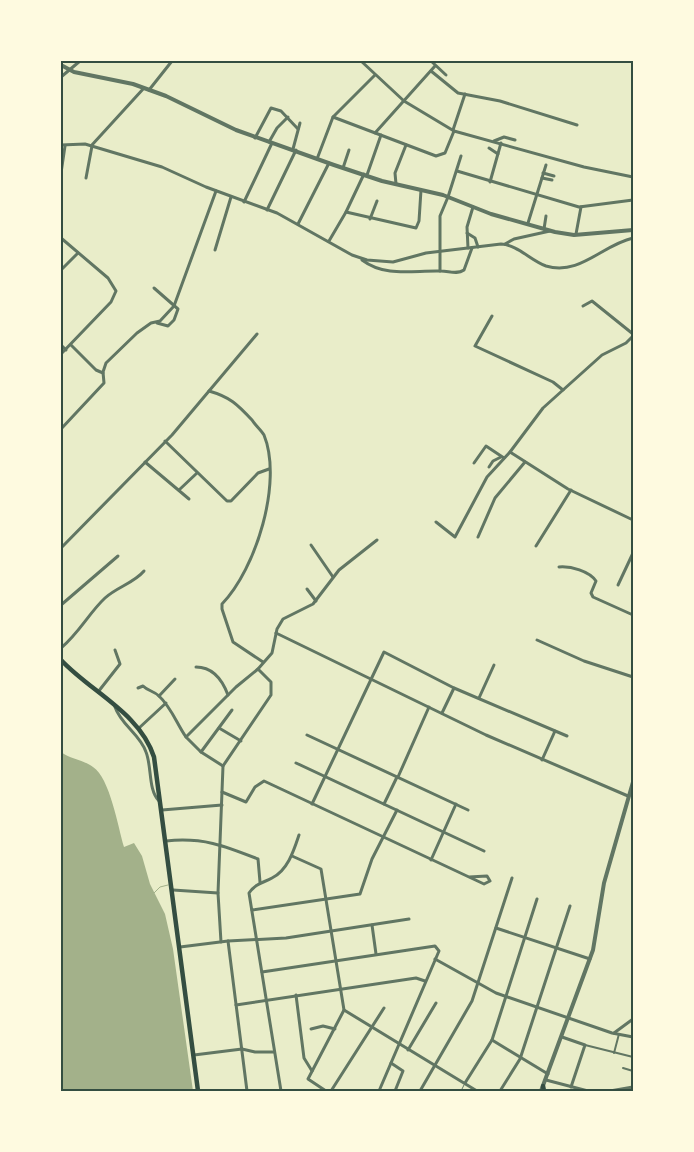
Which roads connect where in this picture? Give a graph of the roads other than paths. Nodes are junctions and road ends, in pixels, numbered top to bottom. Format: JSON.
{"nodes":[{"id":1,"x":80,"y":61,"type":"edge"},
{"id":2,"x":172,"y":61,"type":"edge"},
{"id":3,"x":361,"y":61,"type":"edge"},
{"id":4,"x":430,"y":61,"type":"edge"},
{"id":5,"x":61,"y":64,"type":"edge"},
{"id":6,"x":435,"y":66,"type":"junction"},
{"id":7,"x":69,"y":70,"type":"junction"},
{"id":8,"x":431,"y":71,"type":"junction"},
{"id":9,"x":374,"y":75,"type":"junction"},
{"id":10,"x":446,"y":75,"type":"dead end"},
{"id":11,"x":61,"y":77,"type":"edge"},
{"id":12,"x":147,"y":89,"type":"junction"},
{"id":13,"x":465,"y":94,"type":"junction"},
{"id":14,"x":404,"y":101,"type":"junction"},
{"id":15,"x":288,"y":117,"type":"junction"},
{"id":16,"x":333,"y":118,"type":"junction"},
{"id":17,"x":300,"y":123,"type":"dead end"},
{"id":18,"x":577,"y":125,"type":"dead end"},
{"id":19,"x":298,"y":129,"type":"junction"},
{"id":20,"x":453,"y":131,"type":"junction"},
{"id":21,"x":375,"y":133,"type":"junction"},
{"id":22,"x":504,"y":134,"type":"dead end"},
{"id":23,"x":380,"y":135,"type":"junction"},
{"id":24,"x":255,"y":138,"type":"junction"},
{"id":25,"x":502,"y":138,"type":"junction"},
{"id":26,"x":515,"y":140,"type":"dead end"},
{"id":27,"x":493,"y":141,"type":"junction"},
{"id":28,"x":271,"y":142,"type":"junction"},
{"id":29,"x":406,"y":144,"type":"junction"},
{"id":30,"x":501,"y":144,"type":"junction"},
{"id":31,"x":63,"y":146,"type":"edge"},
{"id":32,"x":92,"y":146,"type":"junction"},
{"id":33,"x":489,"y":148,"type":"dead end"},
{"id":34,"x":294,"y":150,"type":"junction"},
{"id":35,"x":349,"y":150,"type":"dead end"},
{"id":36,"x":498,"y":154,"type":"junction"},
{"id":37,"x":461,"y":156,"type":"dead end"},
{"id":38,"x":317,"y":159,"type":"junction"},
{"id":39,"x":329,"y":164,"type":"junction"},
{"id":40,"x":546,"y":165,"type":"dead end"},
{"id":41,"x":343,"y":168,"type":"junction"},
{"id":42,"x":457,"y":171,"type":"junction"},
{"id":43,"x":61,"y":173,"type":"edge"},
{"id":44,"x":543,"y":173,"type":"junction"},
{"id":45,"x":365,"y":175,"type":"junction"},
{"id":46,"x":86,"y":178,"type":"dead end"},
{"id":47,"x":542,"y":178,"type":"junction"},
{"id":48,"x":633,"y":178,"type":"edge"},
{"id":49,"x":490,"y":182,"type":"junction"},
{"id":50,"x":396,"y":184,"type":"junction"},
{"id":51,"x":421,"y":189,"type":"junction"},
{"id":52,"x":216,"y":191,"type":"junction"},
{"id":53,"x":536,"y":195,"type":"junction"},
{"id":54,"x":231,"y":197,"type":"junction"},
{"id":55,"x":448,"y":197,"type":"junction"},
{"id":56,"x":633,"y":200,"type":"edge"},
{"id":57,"x":377,"y":201,"type":"dead end"},
{"id":58,"x":244,"y":202,"type":"junction"},
{"id":59,"x":61,"y":203,"type":"edge"},
{"id":60,"x":474,"y":207,"type":"junction"},
{"id":61,"x":581,"y":207,"type":"junction"},
{"id":62,"x":267,"y":210,"type":"junction"},
{"id":63,"x":61,"y":212,"type":"edge"},
{"id":64,"x":346,"y":212,"type":"junction"},
{"id":65,"x":546,"y":216,"type":"dead end"},
{"id":66,"x":370,"y":219,"type":"junction"},
{"id":67,"x":528,"y":223,"type":"junction"},
{"id":68,"x":298,"y":224,"type":"junction"},
{"id":69,"x":544,"y":229,"type":"junction"},
{"id":70,"x":633,"y":230,"type":"edge"},
{"id":71,"x":550,"y":231,"type":"junction"},
{"id":72,"x":467,"y":233,"type":"junction"},
{"id":73,"x":576,"y":234,"type":"junction"},
{"id":74,"x":61,"y":238,"type":"edge"},
{"id":75,"x":633,"y":238,"type":"edge"},
{"id":76,"x":328,"y":241,"type":"junction"},
{"id":77,"x":505,"y":244,"type":"junction"},
{"id":78,"x":478,"y":247,"type":"junction"},
{"id":79,"x":468,"y":248,"type":"junction"},
{"id":80,"x":472,"y":248,"type":"junction"},
{"id":81,"x":215,"y":250,"type":"dead end"},
{"id":82,"x":439,"y":251,"type":"junction"},
{"id":83,"x":78,"y":253,"type":"junction"},
{"id":84,"x":361,"y":258,"type":"junction"},
{"id":85,"x":61,"y":270,"type":"edge"},
{"id":86,"x":440,"y":271,"type":"junction"},
{"id":87,"x":154,"y":288,"type":"dead end"},
{"id":88,"x":174,"y":306,"type":"junction"},
{"id":89,"x":583,"y":306,"type":"dead end"},
{"id":90,"x":492,"y":316,"type":"dead end"},
{"id":91,"x":156,"y":323,"type":"junction"},
{"id":92,"x":257,"y":334,"type":"dead end"},
{"id":93,"x":633,"y":335,"type":"edge"},
{"id":94,"x":61,"y":345,"type":"edge"},
{"id":95,"x":71,"y":345,"type":"junction"},
{"id":96,"x":66,"y":350,"type":"junction"},
{"id":97,"x":61,"y":354,"type":"edge"},
{"id":98,"x":103,"y":373,"type":"junction"},
{"id":99,"x":563,"y":390,"type":"junction"},
{"id":100,"x":208,"y":391,"type":"junction"},
{"id":101,"x":61,"y":429,"type":"edge"},
{"id":102,"x":165,"y":441,"type":"junction"},
{"id":103,"x":510,"y":452,"type":"junction"},
{"id":104,"x":503,"y":457,"type":"junction"},
{"id":105,"x":145,"y":462,"type":"junction"},
{"id":106,"x":525,"y":462,"type":"junction"},
{"id":107,"x":474,"y":463,"type":"dead end"},
{"id":108,"x":489,"y":467,"type":"dead end"},
{"id":109,"x":269,"y":469,"type":"junction"},
{"id":110,"x":197,"y":473,"type":"junction"},
{"id":111,"x":180,"y":490,"type":"junction"},
{"id":112,"x":571,"y":490,"type":"junction"},
{"id":113,"x":189,"y":499,"type":"dead end"},
{"id":114,"x":633,"y":520,"type":"edge"},
{"id":115,"x":436,"y":522,"type":"dead end"},
{"id":116,"x":478,"y":537,"type":"dead end"},
{"id":117,"x":377,"y":540,"type":"dead end"},
{"id":118,"x":311,"y":544,"type":"dead end"},
{"id":119,"x":536,"y":546,"type":"dead end"},
{"id":120,"x":61,"y":548,"type":"edge"},
{"id":121,"x":633,"y":553,"type":"edge"},
{"id":122,"x":118,"y":556,"type":"dead end"},
{"id":123,"x":559,"y":567,"type":"dead end"},
{"id":124,"x":144,"y":571,"type":"dead end"},
{"id":125,"x":333,"y":577,"type":"junction"},
{"id":126,"x":618,"y":585,"type":"dead end"},
{"id":127,"x":307,"y":589,"type":"dead end"},
{"id":128,"x":316,"y":601,"type":"junction"},
{"id":129,"x":61,"y":605,"type":"edge"},
{"id":130,"x":633,"y":615,"type":"edge"},
{"id":131,"x":276,"y":633,"type":"junction"},
{"id":132,"x":537,"y":640,"type":"dead end"},
{"id":133,"x":61,"y":648,"type":"edge"},
{"id":134,"x":116,"y":650,"type":"dead end"},
{"id":135,"x":61,"y":660,"type":"edge"},
{"id":136,"x":263,"y":662,"type":"junction"},
{"id":137,"x":494,"y":665,"type":"dead end"},
{"id":138,"x":196,"y":667,"type":"dead end"},
{"id":139,"x":258,"y":669,"type":"junction"},
{"id":140,"x":633,"y":677,"type":"edge"},
{"id":141,"x":175,"y":679,"type":"dead end"},
{"id":142,"x":372,"y":679,"type":"junction"},
{"id":143,"x":138,"y":688,"type":"dead end"},
{"id":144,"x":454,"y":688,"type":"junction"},
{"id":145,"x":97,"y":693,"type":"junction"},
{"id":146,"x":228,"y":695,"type":"junction"},
{"id":147,"x":160,"y":696,"type":"junction"},
{"id":148,"x":479,"y":698,"type":"junction"},
{"id":149,"x":166,"y":703,"type":"junction"},
{"id":150,"x":115,"y":707,"type":"junction"},
{"id":151,"x":429,"y":707,"type":"junction"},
{"id":152,"x":232,"y":710,"type":"dead end"},
{"id":153,"x":442,"y":713,"type":"junction"},
{"id":154,"x":139,"y":728,"type":"junction"},
{"id":155,"x":219,"y":728,"type":"junction"},
{"id":156,"x":554,"y":731,"type":"junction"},
{"id":157,"x":307,"y":735,"type":"dead end"},
{"id":158,"x":567,"y":736,"type":"dead end"},
{"id":159,"x":186,"y":737,"type":"junction"},
{"id":160,"x":241,"y":741,"type":"junction"},
{"id":161,"x":338,"y":749,"type":"junction"},
{"id":162,"x":201,"y":752,"type":"junction"},
{"id":163,"x":542,"y":760,"type":"junction"},
{"id":164,"x":296,"y":762,"type":"dead end"},
{"id":165,"x":223,"y":766,"type":"junction"},
{"id":166,"x":325,"y":776,"type":"junction"},
{"id":167,"x":398,"y":777,"type":"junction"},
{"id":168,"x":632,"y":786,"type":"edge"},
{"id":169,"x":222,"y":792,"type":"junction"},
{"id":170,"x":628,"y":796,"type":"junction"},
{"id":171,"x":161,"y":803,"type":"junction"},
{"id":172,"x":312,"y":804,"type":"junction"},
{"id":173,"x":384,"y":804,"type":"junction"},
{"id":174,"x":456,"y":804,"type":"junction"},
{"id":175,"x":222,"y":805,"type":"junction"},
{"id":176,"x":162,"y":810,"type":"junction"},
{"id":177,"x":397,"y":810,"type":"junction"},
{"id":178,"x":468,"y":810,"type":"dead end"},
{"id":179,"x":443,"y":832,"type":"junction"},
{"id":180,"x":299,"y":835,"type":"dead end"},
{"id":181,"x":384,"y":838,"type":"junction"},
{"id":182,"x":166,"y":841,"type":"junction"},
{"id":183,"x":221,"y":844,"type":"junction"},
{"id":184,"x":484,"y":851,"type":"dead end"},
{"id":185,"x":292,"y":856,"type":"junction"},
{"id":186,"x":431,"y":860,"type":"junction"},
{"id":187,"x":469,"y":877,"type":"junction"},
{"id":188,"x":512,"y":878,"type":"dead end"},
{"id":189,"x":260,"y":882,"type":"junction"},
{"id":190,"x":173,"y":890,"type":"junction"},
{"id":191,"x":218,"y":893,"type":"junction"},
{"id":192,"x":326,"y":899,"type":"junction"},
{"id":193,"x":537,"y":899,"type":"dead end"},
{"id":194,"x":570,"y":906,"type":"dead end"},
{"id":195,"x":252,"y":910,"type":"junction"},
{"id":196,"x":409,"y":919,"type":"dead end"},
{"id":197,"x":372,"y":925,"type":"junction"},
{"id":198,"x":496,"y":928,"type":"junction"},
{"id":199,"x":331,"y":932,"type":"junction"},
{"id":200,"x":524,"y":938,"type":"junction"},
{"id":201,"x":228,"y":941,"type":"junction"},
{"id":202,"x":257,"y":941,"type":"junction"},
{"id":203,"x":221,"y":942,"type":"junction"},
{"id":204,"x":180,"y":947,"type":"junction"},
{"id":205,"x":556,"y":949,"type":"junction"},
{"id":206,"x":376,"y":954,"type":"junction"},
{"id":207,"x":435,"y":959,"type":"junction"},
{"id":208,"x":590,"y":959,"type":"junction"},
{"id":209,"x":335,"y":960,"type":"junction"},
{"id":210,"x":262,"y":972,"type":"junction"},
{"id":211,"x":425,"y":981,"type":"junction"},
{"id":212,"x":478,"y":983,"type":"junction"},
{"id":213,"x":340,"y":989,"type":"junction"},
{"id":214,"x":296,"y":995,"type":"junction"},
{"id":215,"x":505,"y":996,"type":"junction"},
{"id":216,"x":266,"y":999,"type":"junction"},
{"id":217,"x":436,"y":1003,"type":"dead end"},
{"id":218,"x":236,"y":1005,"type":"junction"},
{"id":219,"x":538,"y":1007,"type":"junction"},
{"id":220,"x":384,"y":1008,"type":"dead end"},
{"id":221,"x":344,"y":1010,"type":"junction"},
{"id":222,"x":569,"y":1017,"type":"junction"},
{"id":223,"x":633,"y":1019,"type":"edge"},
{"id":224,"x":372,"y":1028,"type":"junction"},
{"id":225,"x":311,"y":1029,"type":"dead end"},
{"id":226,"x":335,"y":1029,"type":"junction"},
{"id":227,"x":614,"y":1033,"type":"junction"},
{"id":228,"x":619,"y":1034,"type":"junction"},
{"id":229,"x":562,"y":1037,"type":"junction"},
{"id":230,"x":633,"y":1037,"type":"edge"},
{"id":231,"x":492,"y":1040,"type":"junction"},
{"id":232,"x":399,"y":1044,"type":"junction"},
{"id":233,"x":585,"y":1045,"type":"junction"},
{"id":234,"x":242,"y":1049,"type":"junction"},
{"id":235,"x":408,"y":1050,"type":"junction"},
{"id":236,"x":274,"y":1052,"type":"junction"},
{"id":237,"x":614,"y":1053,"type":"junction"},
{"id":238,"x":194,"y":1055,"type":"junction"},
{"id":239,"x":633,"y":1057,"type":"edge"},
{"id":240,"x":520,"y":1060,"type":"junction"},
{"id":241,"x":391,"y":1063,"type":"junction"},
{"id":242,"x":435,"y":1065,"type":"junction"},
{"id":243,"x":623,"y":1068,"type":"dead end"},
{"id":244,"x":312,"y":1071,"type":"junction"},
{"id":245,"x":633,"y":1071,"type":"edge"},
{"id":246,"x":548,"y":1074,"type":"junction"},
{"id":247,"x":546,"y":1080,"type":"junction"},
{"id":248,"x":465,"y":1083,"type":"junction"},
{"id":249,"x":571,"y":1087,"type":"junction"},
{"id":250,"x":633,"y":1087,"type":"edge"},
{"id":251,"x":543,"y":1089,"type":"edge"},
{"id":252,"x":198,"y":1091,"type":"edge"},
{"id":253,"x":247,"y":1091,"type":"edge"},
{"id":254,"x":281,"y":1091,"type":"edge"},
{"id":255,"x":326,"y":1091,"type":"edge"},
{"id":256,"x":332,"y":1091,"type":"edge"},
{"id":257,"x":378,"y":1091,"type":"edge"},
{"id":258,"x":394,"y":1091,"type":"edge"},
{"id":259,"x":420,"y":1091,"type":"edge"},
{"id":260,"x":461,"y":1091,"type":"edge"},
{"id":261,"x":477,"y":1091,"type":"edge"},
{"id":262,"x":500,"y":1091,"type":"edge"},
{"id":263,"x":588,"y":1091,"type":"edge"},
{"id":264,"x":610,"y":1091,"type":"edge"}],
"edges":[{"from":1,"to":7,"type":"street"},
{"from":2,"to":12,"type":"street"},
{"from":3,"to":9,"type":"street"},
{"from":4,"to":6,"type":"street"},
{"from":5,"to":7,"type":"street"},
{"from":6,"to":8,"type":"street"},
{"from":6,"to":10,"type":"street"},
{"from":7,"to":11,"type":"street"},
{"from":7,"to":12,"type":"street"},
{"from":8,"to":13,"type":"street"},
{"from":8,"to":14,"type":"street"},
{"from":9,"to":14,"type":"street"},
{"from":9,"to":16,"type":"street"},
{"from":12,"to":24,"type":"street"},
{"from":12,"to":32,"type":"street"},
{"from":13,"to":18,"type":"street"},
{"from":13,"to":20,"type":"street"},
{"from":14,"to":20,"type":"street"},
{"from":14,"to":21,"type":"street"},
{"from":15,"to":19,"type":"street"},
{"from":15,"to":24,"type":"street"},
{"from":15,"to":28,"type":"street"},
{"from":16,"to":21,"type":"street"},
{"from":16,"to":38,"type":"street"},
{"from":17,"to":19,"type":"street"},
{"from":19,"to":34,"type":"street"},
{"from":20,"to":27,"type":"street"},
{"from":20,"to":29,"type":"street"},
{"from":21,"to":23,"type":"street"},
{"from":22,"to":25,"type":"street"},
{"from":23,"to":29,"type":"street"},
{"from":23,"to":45,"type":"street"},
{"from":24,"to":28,"type":"street"},
{"from":25,"to":26,"type":"street"},
{"from":25,"to":27,"type":"street"},
{"from":27,"to":30,"type":"street"},
{"from":28,"to":34,"type":"street"},
{"from":28,"to":58,"type":"street"},
{"from":29,"to":50,"type":"street"},
{"from":30,"to":36,"type":"street"},
{"from":30,"to":48,"type":"street"},
{"from":31,"to":32,"type":"street"},
{"from":31,"to":43,"type":"street"},
{"from":32,"to":46,"type":"street"},
{"from":32,"to":52,"type":"street"},
{"from":33,"to":36,"type":"street"},
{"from":34,"to":38,"type":"street"},
{"from":34,"to":62,"type":"street"},
{"from":35,"to":41,"type":"street"},
{"from":36,"to":49,"type":"street"},
{"from":37,"to":42,"type":"street"},
{"from":38,"to":39,"type":"street"},
{"from":39,"to":41,"type":"street"},
{"from":39,"to":68,"type":"street"},
{"from":40,"to":44,"type":"street"},
{"from":41,"to":45,"type":"street"},
{"from":42,"to":49,"type":"street"},
{"from":42,"to":55,"type":"street"},
{"from":44,"to":47,"type":"street"},
{"from":44,"to":47,"type":"street"},
{"from":45,"to":50,"type":"street"},
{"from":45,"to":64,"type":"street"},
{"from":47,"to":53,"type":"street"},
{"from":49,"to":53,"type":"street"},
{"from":50,"to":51,"type":"street"},
{"from":51,"to":55,"type":"street"},
{"from":51,"to":66,"type":"street"},
{"from":52,"to":54,"type":"street"},
{"from":52,"to":88,"type":"street"},
{"from":53,"to":61,"type":"street"},
{"from":53,"to":67,"type":"street"},
{"from":54,"to":58,"type":"street"},
{"from":54,"to":81,"type":"street"},
{"from":55,"to":60,"type":"street"},
{"from":55,"to":82,"type":"street"},
{"from":56,"to":61,"type":"street"},
{"from":57,"to":66,"type":"street"},
{"from":58,"to":62,"type":"street"},
{"from":59,"to":63,"type":"street"},
{"from":60,"to":67,"type":"street"},
{"from":60,"to":72,"type":"street"},
{"from":61,"to":73,"type":"street"},
{"from":62,"to":68,"type":"street"},
{"from":64,"to":66,"type":"street"},
{"from":64,"to":76,"type":"street"},
{"from":65,"to":69,"type":"street"},
{"from":67,"to":69,"type":"street"},
{"from":68,"to":76,"type":"street"},
{"from":69,"to":71,"type":"street"},
{"from":70,"to":73,"type":"street"},
{"from":71,"to":73,"type":"street"},
{"from":71,"to":77,"type":"street"},
{"from":72,"to":78,"type":"street"},
{"from":72,"to":79,"type":"street"},
{"from":74,"to":83,"type":"street"},
{"from":75,"to":77,"type":"street"},
{"from":76,"to":84,"type":"street"},
{"from":77,"to":78,"type":"street"},
{"from":78,"to":80,"type":"street"},
{"from":79,"to":80,"type":"street"},
{"from":79,"to":82,"type":"street"},
{"from":80,"to":86,"type":"street"},
{"from":82,"to":84,"type":"street"},
{"from":82,"to":86,"type":"street"},
{"from":83,"to":85,"type":"street"},
{"from":83,"to":95,"type":"street"},
{"from":84,"to":86,"type":"street"},
{"from":87,"to":88,"type":"street"},
{"from":88,"to":91,"type":"street"},
{"from":88,"to":91,"type":"street"},
{"from":89,"to":93,"type":"street"},
{"from":90,"to":99,"type":"street"},
{"from":91,"to":98,"type":"street"},
{"from":92,"to":100,"type":"street"},
{"from":93,"to":99,"type":"street"},
{"from":94,"to":96,"type":"street"},
{"from":95,"to":96,"type":"street"},
{"from":95,"to":98,"type":"street"},
{"from":96,"to":97,"type":"street"},
{"from":98,"to":101,"type":"street"},
{"from":99,"to":103,"type":"street"},
{"from":100,"to":102,"type":"street"},
{"from":100,"to":109,"type":"street"},
{"from":102,"to":105,"type":"street"},
{"from":102,"to":110,"type":"street"},
{"from":103,"to":104,"type":"street"},
{"from":103,"to":106,"type":"street"},
{"from":104,"to":107,"type":"street"},
{"from":104,"to":108,"type":"street"},
{"from":104,"to":115,"type":"street"},
{"from":105,"to":111,"type":"street"},
{"from":105,"to":120,"type":"street"},
{"from":106,"to":112,"type":"street"},
{"from":106,"to":116,"type":"street"},
{"from":109,"to":110,"type":"street"},
{"from":109,"to":136,"type":"street"},
{"from":110,"to":111,"type":"street"},
{"from":111,"to":113,"type":"street"},
{"from":112,"to":114,"type":"street"},
{"from":112,"to":119,"type":"street"},
{"from":117,"to":125,"type":"street"},
{"from":118,"to":125,"type":"street"},
{"from":121,"to":126,"type":"street"},
{"from":122,"to":129,"type":"street"},
{"from":123,"to":130,"type":"street"},
{"from":124,"to":133,"type":"street"},
{"from":125,"to":128,"type":"street"},
{"from":127,"to":128,"type":"street"},
{"from":128,"to":131,"type":"street"},
{"from":131,"to":136,"type":"street"},
{"from":131,"to":142,"type":"street"},
{"from":132,"to":140,"type":"street"},
{"from":134,"to":145,"type":"street"},
{"from":135,"to":145,"type":"main road"},
{"from":136,"to":139,"type":"street"},
{"from":137,"to":148,"type":"street"},
{"from":138,"to":146,"type":"street"},
{"from":139,"to":146,"type":"street"},
{"from":139,"to":160,"type":"street"},
{"from":141,"to":147,"type":"street"},
{"from":142,"to":144,"type":"street"},
{"from":142,"to":151,"type":"street"},
{"from":142,"to":161,"type":"street"},
{"from":143,"to":147,"type":"street"},
{"from":144,"to":148,"type":"street"},
{"from":144,"to":153,"type":"street"},
{"from":145,"to":150,"type":"main road"},
{"from":146,"to":159,"type":"street"},
{"from":147,"to":149,"type":"street"},
{"from":148,"to":156,"type":"street"},
{"from":149,"to":154,"type":"street"},
{"from":149,"to":159,"type":"street"},
{"from":150,"to":154,"type":"main road"},
{"from":150,"to":171,"type":"street"},
{"from":151,"to":153,"type":"street"},
{"from":151,"to":167,"type":"street"},
{"from":152,"to":155,"type":"street"},
{"from":153,"to":163,"type":"street"},
{"from":154,"to":171,"type":"main road"},
{"from":155,"to":160,"type":"street"},
{"from":155,"to":162,"type":"street"},
{"from":156,"to":158,"type":"street"},
{"from":156,"to":163,"type":"street"},
{"from":157,"to":161,"type":"street"},
{"from":159,"to":162,"type":"street"},
{"from":160,"to":165,"type":"street"},
{"from":161,"to":166,"type":"street"},
{"from":161,"to":167,"type":"street"},
{"from":162,"to":165,"type":"street"},
{"from":163,"to":170,"type":"street"},
{"from":164,"to":166,"type":"street"},
{"from":165,"to":169,"type":"street"},
{"from":166,"to":172,"type":"street"},
{"from":166,"to":173,"type":"street"},
{"from":167,"to":173,"type":"street"},
{"from":167,"to":174,"type":"street"},
{"from":168,"to":170,"type":"street"},
{"from":169,"to":172,"type":"street"},
{"from":169,"to":175,"type":"street"},
{"from":170,"to":208,"type":"street"},
{"from":171,"to":176,"type":"main road"},
{"from":172,"to":181,"type":"street"},
{"from":173,"to":177,"type":"street"},
{"from":174,"to":178,"type":"street"},
{"from":174,"to":179,"type":"street"},
{"from":175,"to":176,"type":"street"},
{"from":175,"to":183,"type":"street"},
{"from":176,"to":182,"type":"main road"},
{"from":177,"to":179,"type":"street"},
{"from":177,"to":181,"type":"street"},
{"from":179,"to":184,"type":"street"},
{"from":179,"to":186,"type":"street"},
{"from":180,"to":185,"type":"street"},
{"from":181,"to":186,"type":"street"},
{"from":181,"to":192,"type":"street"},
{"from":182,"to":183,"type":"street"},
{"from":182,"to":190,"type":"main road"},
{"from":183,"to":189,"type":"street"},
{"from":183,"to":191,"type":"street"},
{"from":185,"to":189,"type":"street"},
{"from":185,"to":192,"type":"street"},
{"from":186,"to":187,"type":"street"},
{"from":187,"to":187,"type":"street"},
{"from":188,"to":198,"type":"street"},
{"from":189,"to":195,"type":"street"},
{"from":190,"to":191,"type":"street"},
{"from":190,"to":204,"type":"main road"},
{"from":191,"to":203,"type":"street"},
{"from":192,"to":195,"type":"street"},
{"from":192,"to":199,"type":"street"},
{"from":193,"to":200,"type":"street"},
{"from":194,"to":205,"type":"street"},
{"from":195,"to":202,"type":"street"},
{"from":196,"to":197,"type":"street"},
{"from":197,"to":199,"type":"street"},
{"from":197,"to":206,"type":"street"},
{"from":198,"to":200,"type":"street"},
{"from":198,"to":212,"type":"street"},
{"from":199,"to":202,"type":"street"},
{"from":199,"to":209,"type":"street"},
{"from":200,"to":205,"type":"street"},
{"from":200,"to":215,"type":"street"},
{"from":201,"to":202,"type":"street"},
{"from":201,"to":203,"type":"street"},
{"from":201,"to":218,"type":"street"},
{"from":202,"to":210,"type":"street"},
{"from":203,"to":204,"type":"street"},
{"from":204,"to":238,"type":"main road"},
{"from":205,"to":208,"type":"street"},
{"from":205,"to":219,"type":"street"},
{"from":206,"to":207,"type":"street"},
{"from":206,"to":209,"type":"street"},
{"from":207,"to":211,"type":"street"},
{"from":207,"to":212,"type":"street"},
{"from":208,"to":222,"type":"street"},
{"from":209,"to":210,"type":"street"},
{"from":209,"to":213,"type":"street"},
{"from":210,"to":216,"type":"street"},
{"from":211,"to":213,"type":"street"},
{"from":211,"to":232,"type":"street"},
{"from":212,"to":215,"type":"street"},
{"from":212,"to":242,"type":"street"},
{"from":213,"to":214,"type":"street"},
{"from":213,"to":221,"type":"street"},
{"from":214,"to":216,"type":"street"},
{"from":214,"to":244,"type":"street"},
{"from":215,"to":219,"type":"street"},
{"from":215,"to":231,"type":"street"},
{"from":216,"to":218,"type":"street"},
{"from":216,"to":236,"type":"street"},
{"from":217,"to":235,"type":"street"},
{"from":218,"to":234,"type":"street"},
{"from":219,"to":222,"type":"street"},
{"from":219,"to":240,"type":"street"},
{"from":220,"to":224,"type":"street"},
{"from":221,"to":224,"type":"street"},
{"from":221,"to":226,"type":"street"},
{"from":222,"to":227,"type":"street"},
{"from":222,"to":229,"type":"street"},
{"from":223,"to":227,"type":"street"},
{"from":224,"to":232,"type":"street"},
{"from":224,"to":256,"type":"street"},
{"from":225,"to":226,"type":"street"},
{"from":226,"to":244,"type":"street"},
{"from":227,"to":228,"type":"street"},
{"from":228,"to":230,"type":"street"},
{"from":228,"to":237,"type":"street"},
{"from":229,"to":233,"type":"street"},
{"from":229,"to":246,"type":"street"},
{"from":231,"to":240,"type":"street"},
{"from":231,"to":248,"type":"street"},
{"from":232,"to":235,"type":"street"},
{"from":232,"to":241,"type":"street"},
{"from":233,"to":237,"type":"street"},
{"from":233,"to":249,"type":"street"},
{"from":234,"to":236,"type":"street"},
{"from":234,"to":238,"type":"street"},
{"from":234,"to":253,"type":"street"},
{"from":235,"to":242,"type":"street"},
{"from":236,"to":254,"type":"street"},
{"from":237,"to":239,"type":"street"},
{"from":238,"to":252,"type":"main road"},
{"from":240,"to":246,"type":"street"},
{"from":240,"to":262,"type":"street"},
{"from":241,"to":257,"type":"street"},
{"from":241,"to":258,"type":"street"},
{"from":242,"to":248,"type":"street"},
{"from":242,"to":259,"type":"street"},
{"from":243,"to":245,"type":"street"},
{"from":244,"to":255,"type":"street"},
{"from":246,"to":247,"type":"street"},
{"from":247,"to":249,"type":"street"},
{"from":247,"to":251,"type":"street"},
{"from":248,"to":260,"type":"lane"},
{"from":248,"to":261,"type":"street"},
{"from":249,"to":263,"type":"street"},
{"from":250,"to":264,"type":"street"}]}
